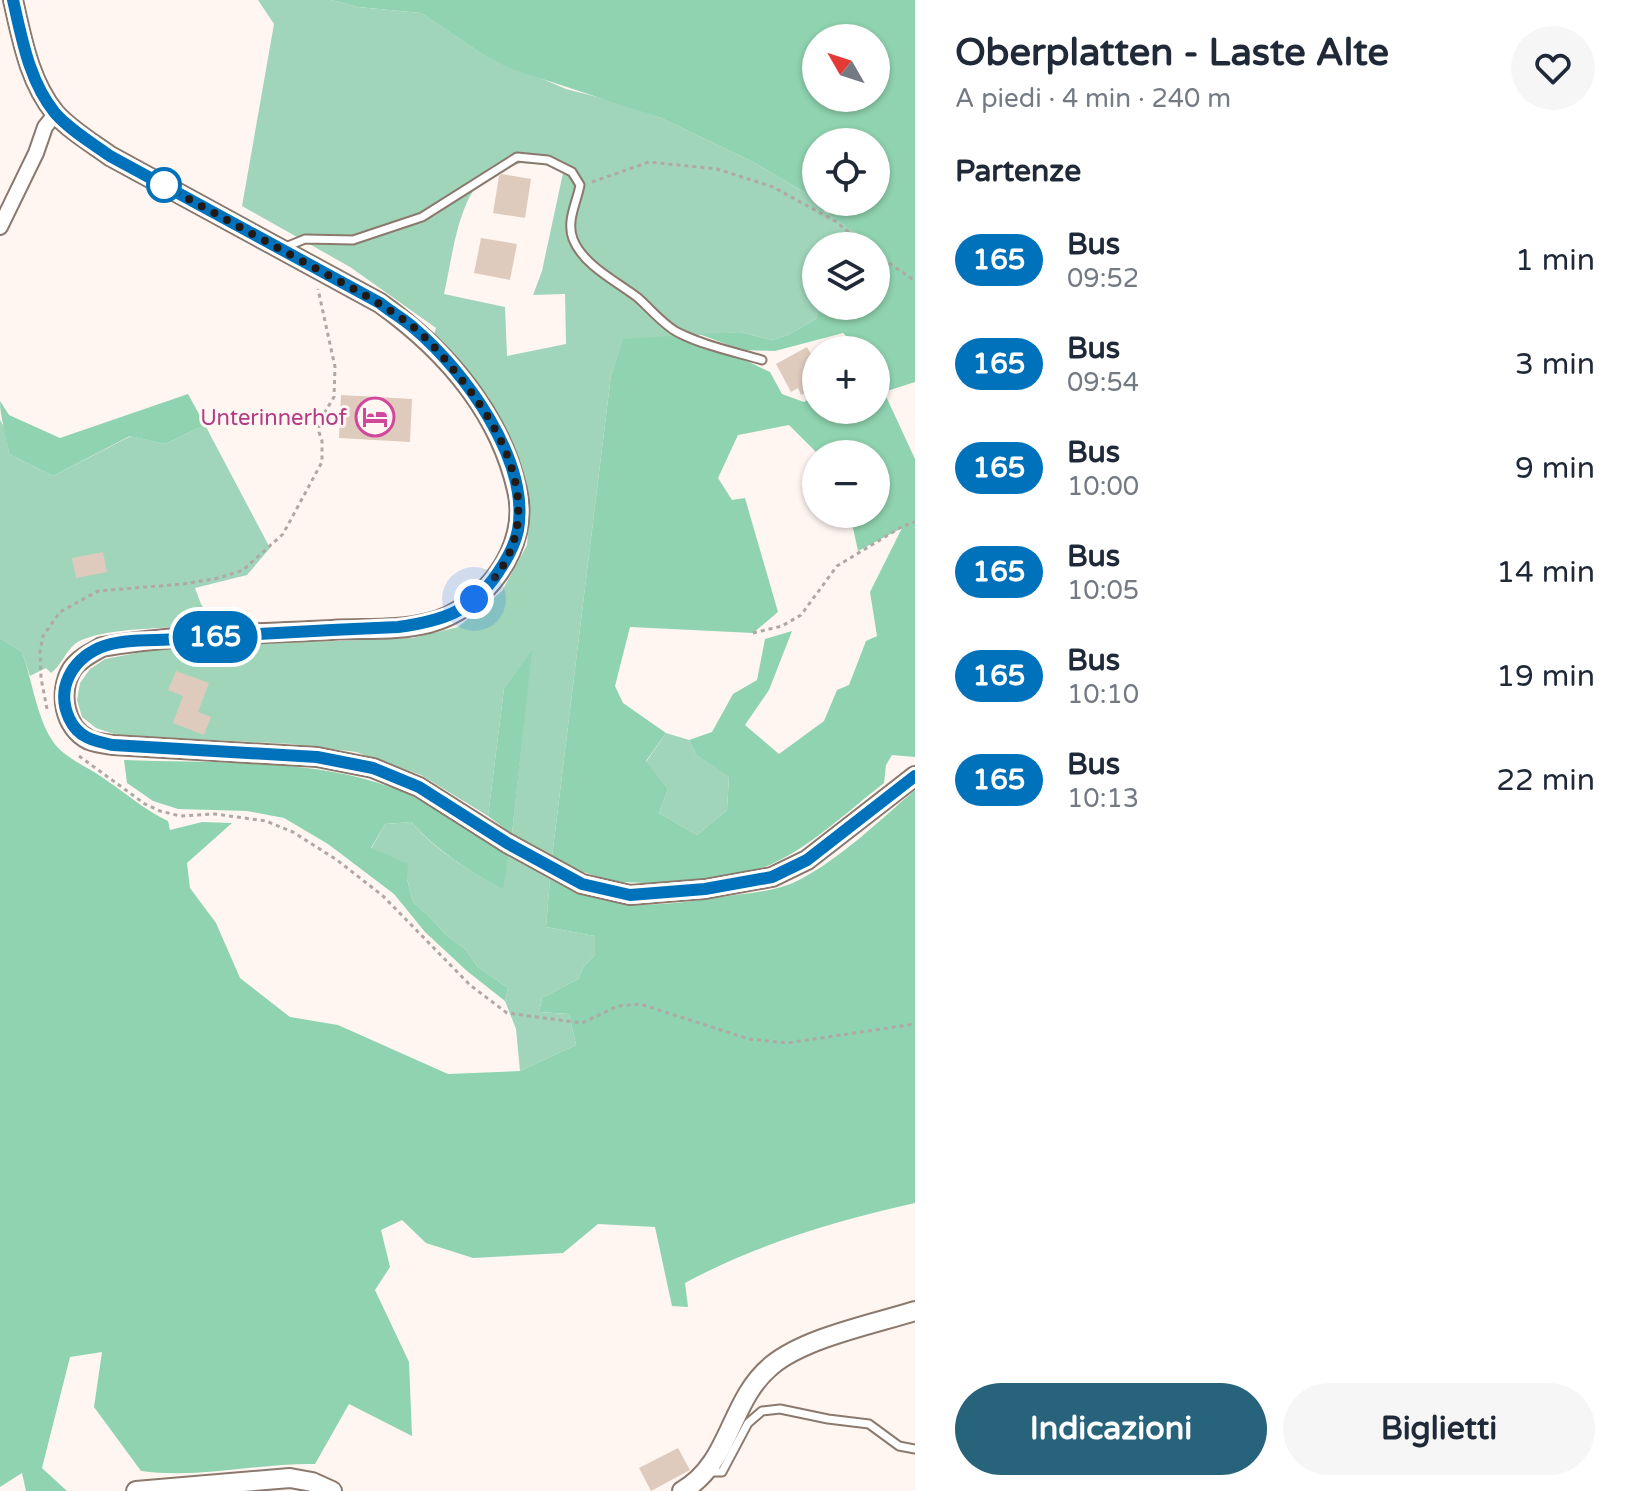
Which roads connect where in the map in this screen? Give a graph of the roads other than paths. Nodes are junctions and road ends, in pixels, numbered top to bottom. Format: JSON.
{"nodes":[{"id":1,"x":13,"y":0,"type":"edge"},
{"id":2,"x":56,"y":113,"type":"junction"},
{"id":3,"x":0,"y":227,"type":"edge"},
{"id":4,"x":281,"y":249,"type":"junction"},
{"id":5,"x":762,"y":360,"type":"dead end"},
{"id":6,"x":915,"y":776,"type":"edge"},
{"id":7,"x":915,"y":1311,"type":"edge"},
{"id":8,"x":915,"y":1449,"type":"edge"},
{"id":9,"x":708,"y":1472,"type":"junction"},
{"id":10,"x":136,"y":1491,"type":"edge"},
{"id":11,"x":332,"y":1491,"type":"edge"},
{"id":12,"x":682,"y":1491,"type":"edge"}],
"edges":[{"from":1,"to":2,"type":"main road"},
{"from":2,"to":3,"type":"street"},
{"from":2,"to":4,"type":"main road"},
{"from":4,"to":5,"type":"lane"},
{"from":4,"to":6,"type":"main road"},
{"from":7,"to":9,"type":"main road"},
{"from":8,"to":9,"type":"lane"},
{"from":9,"to":12,"type":"main road"},
{"from":10,"to":11,"type":"main road"}]}
